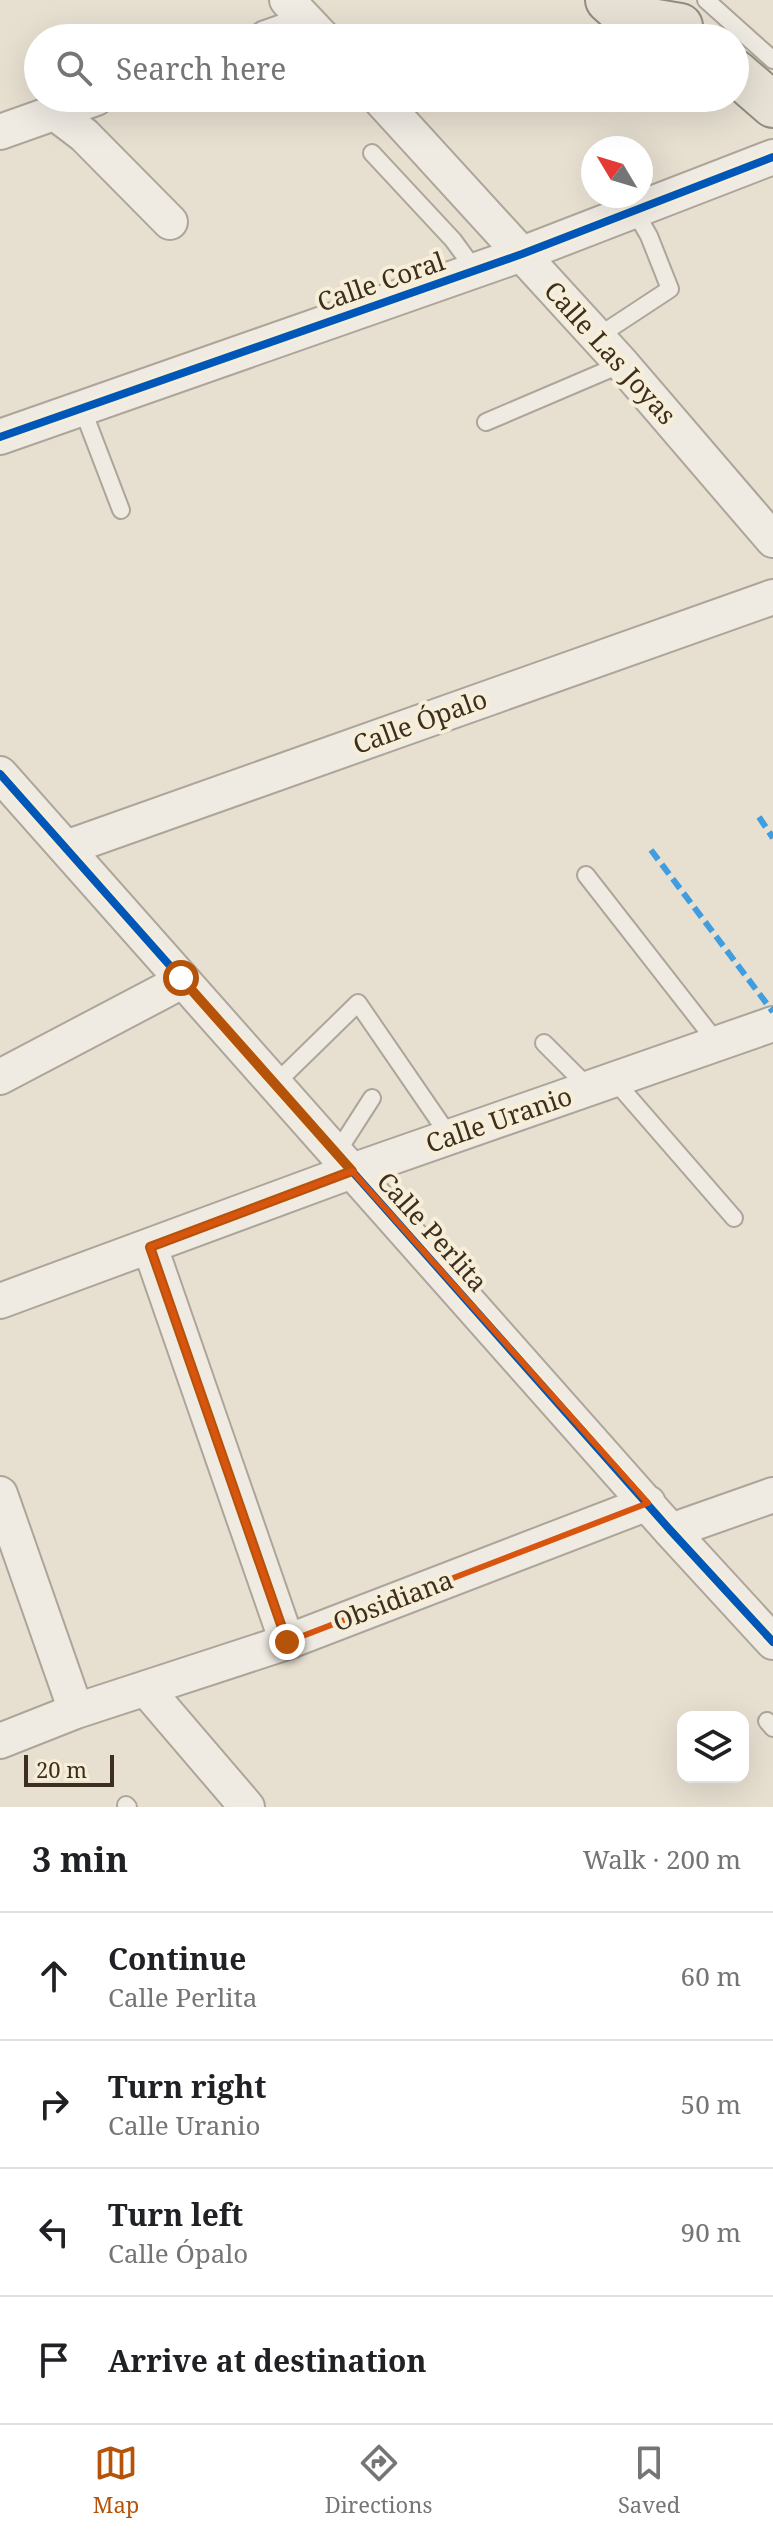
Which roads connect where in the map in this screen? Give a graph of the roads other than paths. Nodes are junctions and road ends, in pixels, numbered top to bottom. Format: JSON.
{"nodes":[{"id":1,"x":608,"y":0,"type":"edge"},
{"id":2,"x":719,"y":0,"type":"edge"},
{"id":3,"x":683,"y":16,"type":"edge"},
{"id":4,"x":746,"y":24,"type":"edge"},
{"id":5,"x":749,"y":27,"type":"edge"},
{"id":6,"x":749,"y":48,"type":"edge"},
{"id":7,"x":773,"y":48,"type":"edge"},
{"id":8,"x":773,"y":60,"type":"edge"},
{"id":9,"x":749,"y":84,"type":"edge"},
{"id":10,"x":773,"y":105,"type":"edge"},
{"id":11,"x":392,"y":112,"type":"edge"},
{"id":12,"x":55,"y":113,"type":"joint"},
{"id":13,"x":0,"y":132,"type":"edge"},
{"id":14,"x":372,"y":153,"type":"dead end"},
{"id":15,"x":773,"y":157,"type":"edge"},
{"id":16,"x":634,"y":210,"type":"junction"},
{"id":17,"x":170,"y":222,"type":"dead end"},
{"id":18,"x":522,"y":254,"type":"junction"},
{"id":19,"x":475,"y":270,"type":"junction"},
{"id":20,"x":597,"y":337,"type":"junction"},
{"id":21,"x":622,"y":364,"type":"junction"},
{"id":22,"x":82,"y":408,"type":"junction"},
{"id":23,"x":486,"y":422,"type":"dead end"},
{"id":24,"x":0,"y":437,"type":"edge"},
{"id":25,"x":121,"y":510,"type":"dead end"},
{"id":26,"x":773,"y":540,"type":"edge"},
{"id":27,"x":773,"y":597,"type":"edge"},
{"id":28,"x":0,"y":774,"type":"edge"},
{"id":29,"x":66,"y":848,"type":"junction"},
{"id":30,"x":586,"y":875,"type":"dead end"},
{"id":31,"x":181,"y":978,"type":"junction"},
{"id":32,"x":773,"y":1024,"type":"edge"},
{"id":33,"x":544,"y":1043,"type":"dead end"},
{"id":34,"x":718,"y":1044,"type":"junction"},
{"id":35,"x":0,"y":1077,"type":"edge"},
{"id":36,"x":275,"y":1084,"type":"junction"},
{"id":37,"x":602,"y":1084,"type":"junction"},
{"id":38,"x":372,"y":1098,"type":"dead end"},
{"id":39,"x":450,"y":1137,"type":"junction"},
{"id":40,"x":344,"y":1162,"type":"junction"},
{"id":41,"x":734,"y":1218,"type":"dead end"},
{"id":42,"x":150,"y":1247,"type":"junction"},
{"id":43,"x":0,"y":1301,"type":"edge"},
{"id":44,"x":0,"y":1494,"type":"edge"},
{"id":45,"x":773,"y":1495,"type":"edge"},
{"id":46,"x":648,"y":1503,"type":"junction"},
{"id":47,"x":671,"y":1531,"type":"junction"},
{"id":48,"x":287,"y":1642,"type":"junction"},
{"id":49,"x":773,"y":1642,"type":"edge"},
{"id":50,"x":146,"y":1689,"type":"junction"},
{"id":51,"x":76,"y":1711,"type":"junction"},
{"id":52,"x":0,"y":1741,"type":"edge"},
{"id":53,"x":247,"y":1807,"type":"edge"}],
"edges":[{"from":1,"to":3,"type":"main road"},
{"from":2,"to":4,"type":"lane"},
{"from":5,"to":7,"type":"lane"},
{"from":6,"to":8,"type":"lane"},
{"from":9,"to":10,"type":"main road"},
{"from":11,"to":18,"type":"street","name":"Calle Las Joyas"},
{"from":12,"to":13,"type":"street"},
{"from":12,"to":17,"type":"street"},
{"from":14,"to":19,"type":"lane"},
{"from":15,"to":16,"type":"street","name":"Calle Coral"},
{"from":16,"to":18,"type":"street","name":"Calle Coral"},
{"from":16,"to":20,"type":"lane"},
{"from":18,"to":19,"type":"street","name":"Calle Coral"},
{"from":18,"to":20,"type":"street","name":"Calle Las Joyas"},
{"from":19,"to":22,"type":"street","name":"Calle Coral"},
{"from":20,"to":21,"type":"street","name":"Calle Las Joyas"},
{"from":21,"to":23,"type":"lane"},
{"from":21,"to":26,"type":"street","name":"Calle Las Joyas"},
{"from":22,"to":24,"type":"street","name":"Calle Coral"},
{"from":22,"to":25,"type":"lane"},
{"from":27,"to":29,"type":"street","name":"Calle Ópalo"},
{"from":28,"to":29,"type":"street","name":"Calle Perlita"},
{"from":29,"to":31,"type":"street","name":"Calle Perlita"},
{"from":30,"to":34,"type":"lane"},
{"from":31,"to":35,"type":"street"},
{"from":31,"to":36,"type":"street","name":"Calle Perlita"},
{"from":32,"to":34,"type":"street","name":"Calle Uranio"},
{"from":33,"to":37,"type":"lane"},
{"from":34,"to":37,"type":"street","name":"Calle Uranio"},
{"from":36,"to":39,"type":"lane"},
{"from":36,"to":40,"type":"street","name":"Calle Perlita"},
{"from":37,"to":39,"type":"street","name":"Calle Uranio"},
{"from":37,"to":41,"type":"lane"},
{"from":38,"to":40,"type":"lane"},
{"from":39,"to":40,"type":"street","name":"Calle Uranio"},
{"from":40,"to":42,"type":"street","name":"Calle Uranio"},
{"from":40,"to":46,"type":"street","name":"Calle Perlita"},
{"from":42,"to":43,"type":"street","name":"Calle Uranio"},
{"from":42,"to":48,"type":"street"},
{"from":44,"to":51,"type":"street"},
{"from":45,"to":47,"type":"street"},
{"from":46,"to":47,"type":"street","name":"Calle Perlita"},
{"from":46,"to":48,"type":"street","name":"Obsidiana"},
{"from":47,"to":49,"type":"street","name":"Calle Perlita"},
{"from":48,"to":50,"type":"street","name":"Obsidiana"},
{"from":50,"to":51,"type":"street","name":"Obsidiana"},
{"from":50,"to":53,"type":"street"},
{"from":51,"to":52,"type":"street","name":"Obsidiana"}]}
